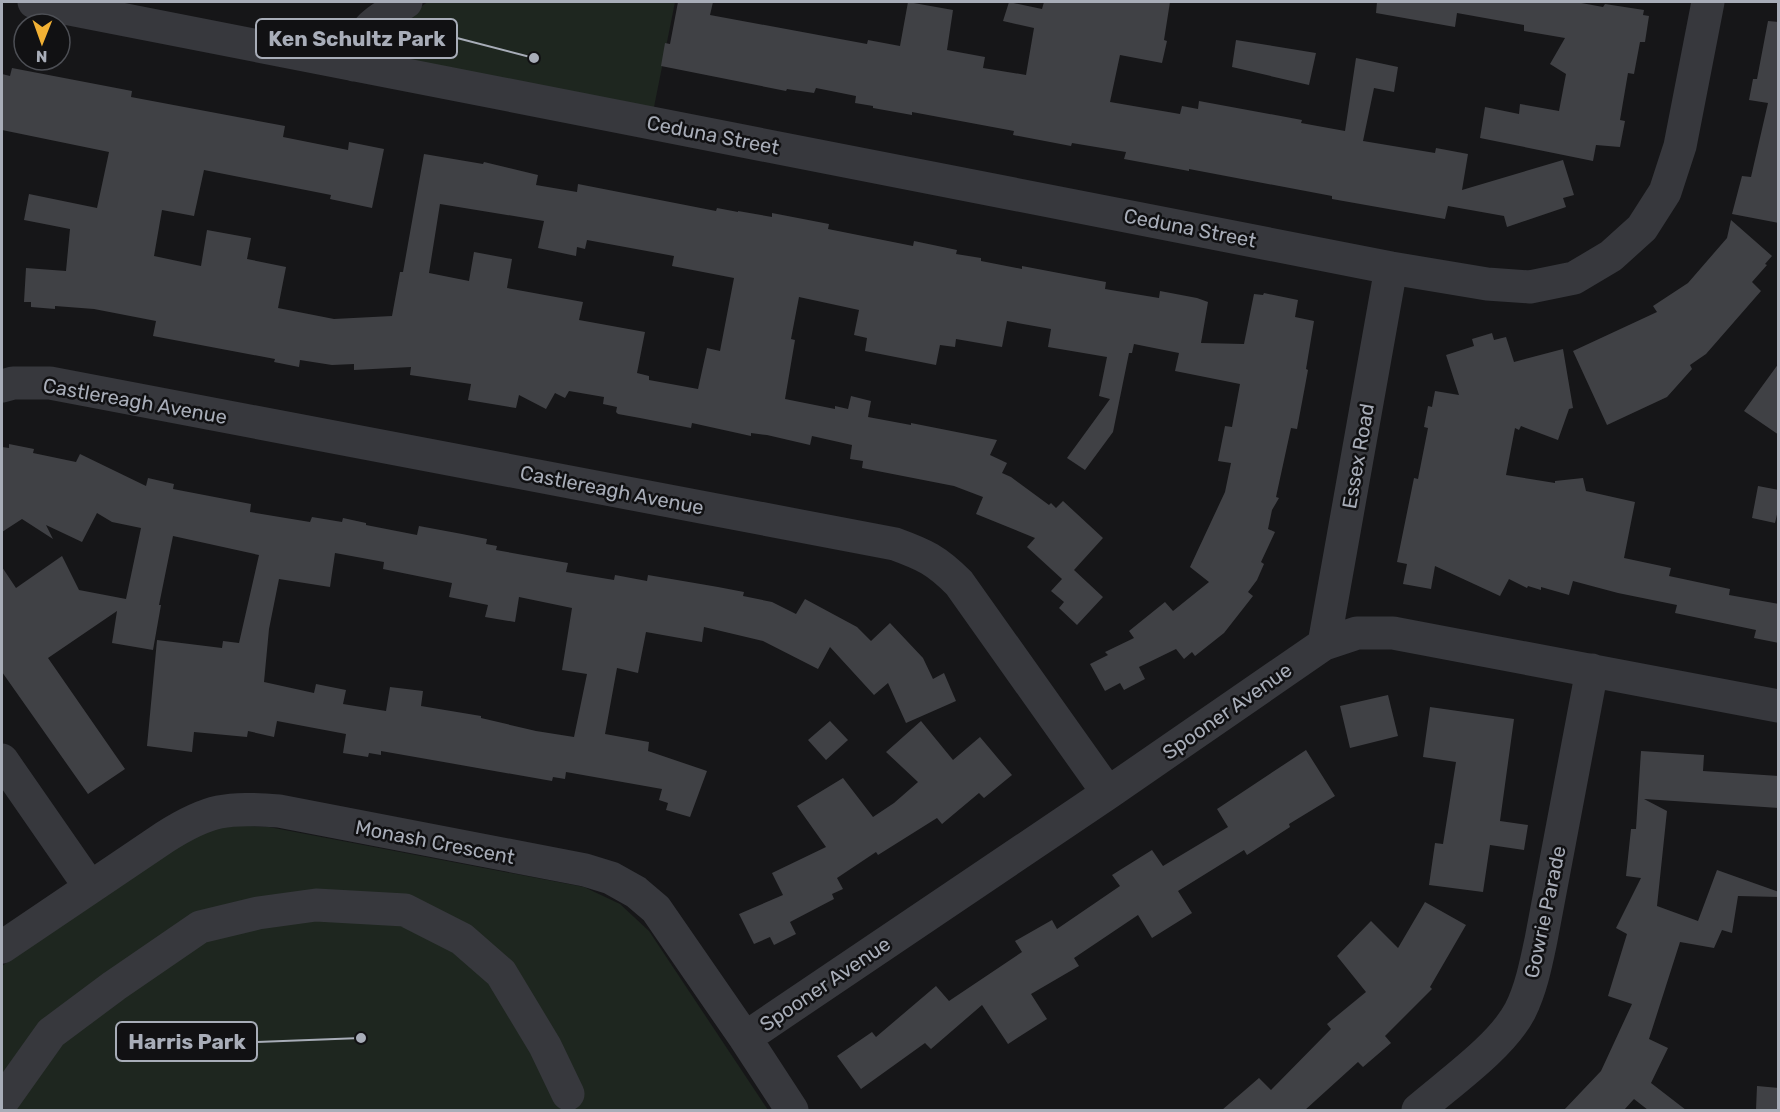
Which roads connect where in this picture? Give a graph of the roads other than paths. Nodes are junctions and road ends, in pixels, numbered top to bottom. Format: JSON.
{"nodes":[{"id":1,"x":34,"y":2,"type":"edge"},
{"id":2,"x":406,"y":2,"type":"edge"},
{"id":3,"x":1708,"y":2,"type":"edge"},
{"id":4,"x":354,"y":65,"type":"junction"},
{"id":5,"x":1391,"y":267,"type":"junction"},
{"id":6,"x":2,"y":386,"type":"edge"},
{"id":7,"x":1324,"y":644,"type":"junction"},
{"id":8,"x":1592,"y":670,"type":"junction"},
{"id":9,"x":1779,"y":706,"type":"edge"},
{"id":10,"x":2,"y":760,"type":"edge"},
{"id":11,"x":1108,"y":793,"type":"junction"},
{"id":12,"x":90,"y":887,"type":"junction"},
{"id":13,"x":2,"y":947,"type":"edge"},
{"id":14,"x":745,"y":1038,"type":"junction"},
{"id":15,"x":568,"y":1094,"type":"dead end"},
{"id":16,"x":2,"y":1102,"type":"edge"},
{"id":17,"x":792,"y":1110,"type":"edge"},
{"id":18,"x":1418,"y":1110,"type":"edge"}],
"edges":[{"from":1,"to":4,"type":"street","name":"Ceduna Street"},
{"from":2,"to":4,"type":"street"},
{"from":3,"to":5,"type":"street","name":"Ceduna Street"},
{"from":4,"to":5,"type":"street","name":"Ceduna Street"},
{"from":5,"to":7,"type":"street","name":"Essex Road"},
{"from":6,"to":11,"type":"street","name":"Castlereagh Avenue"},
{"from":7,"to":8,"type":"street","name":"Spooner Avenue"},
{"from":7,"to":11,"type":"street","name":"Spooner Avenue"},
{"from":8,"to":9,"type":"street","name":"Spooner Avenue"},
{"from":8,"to":18,"type":"street","name":"Gowrie Parade"},
{"from":10,"to":12,"type":"street"},
{"from":11,"to":14,"type":"street","name":"Spooner Avenue"},
{"from":12,"to":13,"type":"street","name":"Monash Crescent"},
{"from":12,"to":14,"type":"street","name":"Monash Crescent"},
{"from":14,"to":17,"type":"street","name":"Monash Crescent"},
{"from":15,"to":16,"type":"street"}]}
